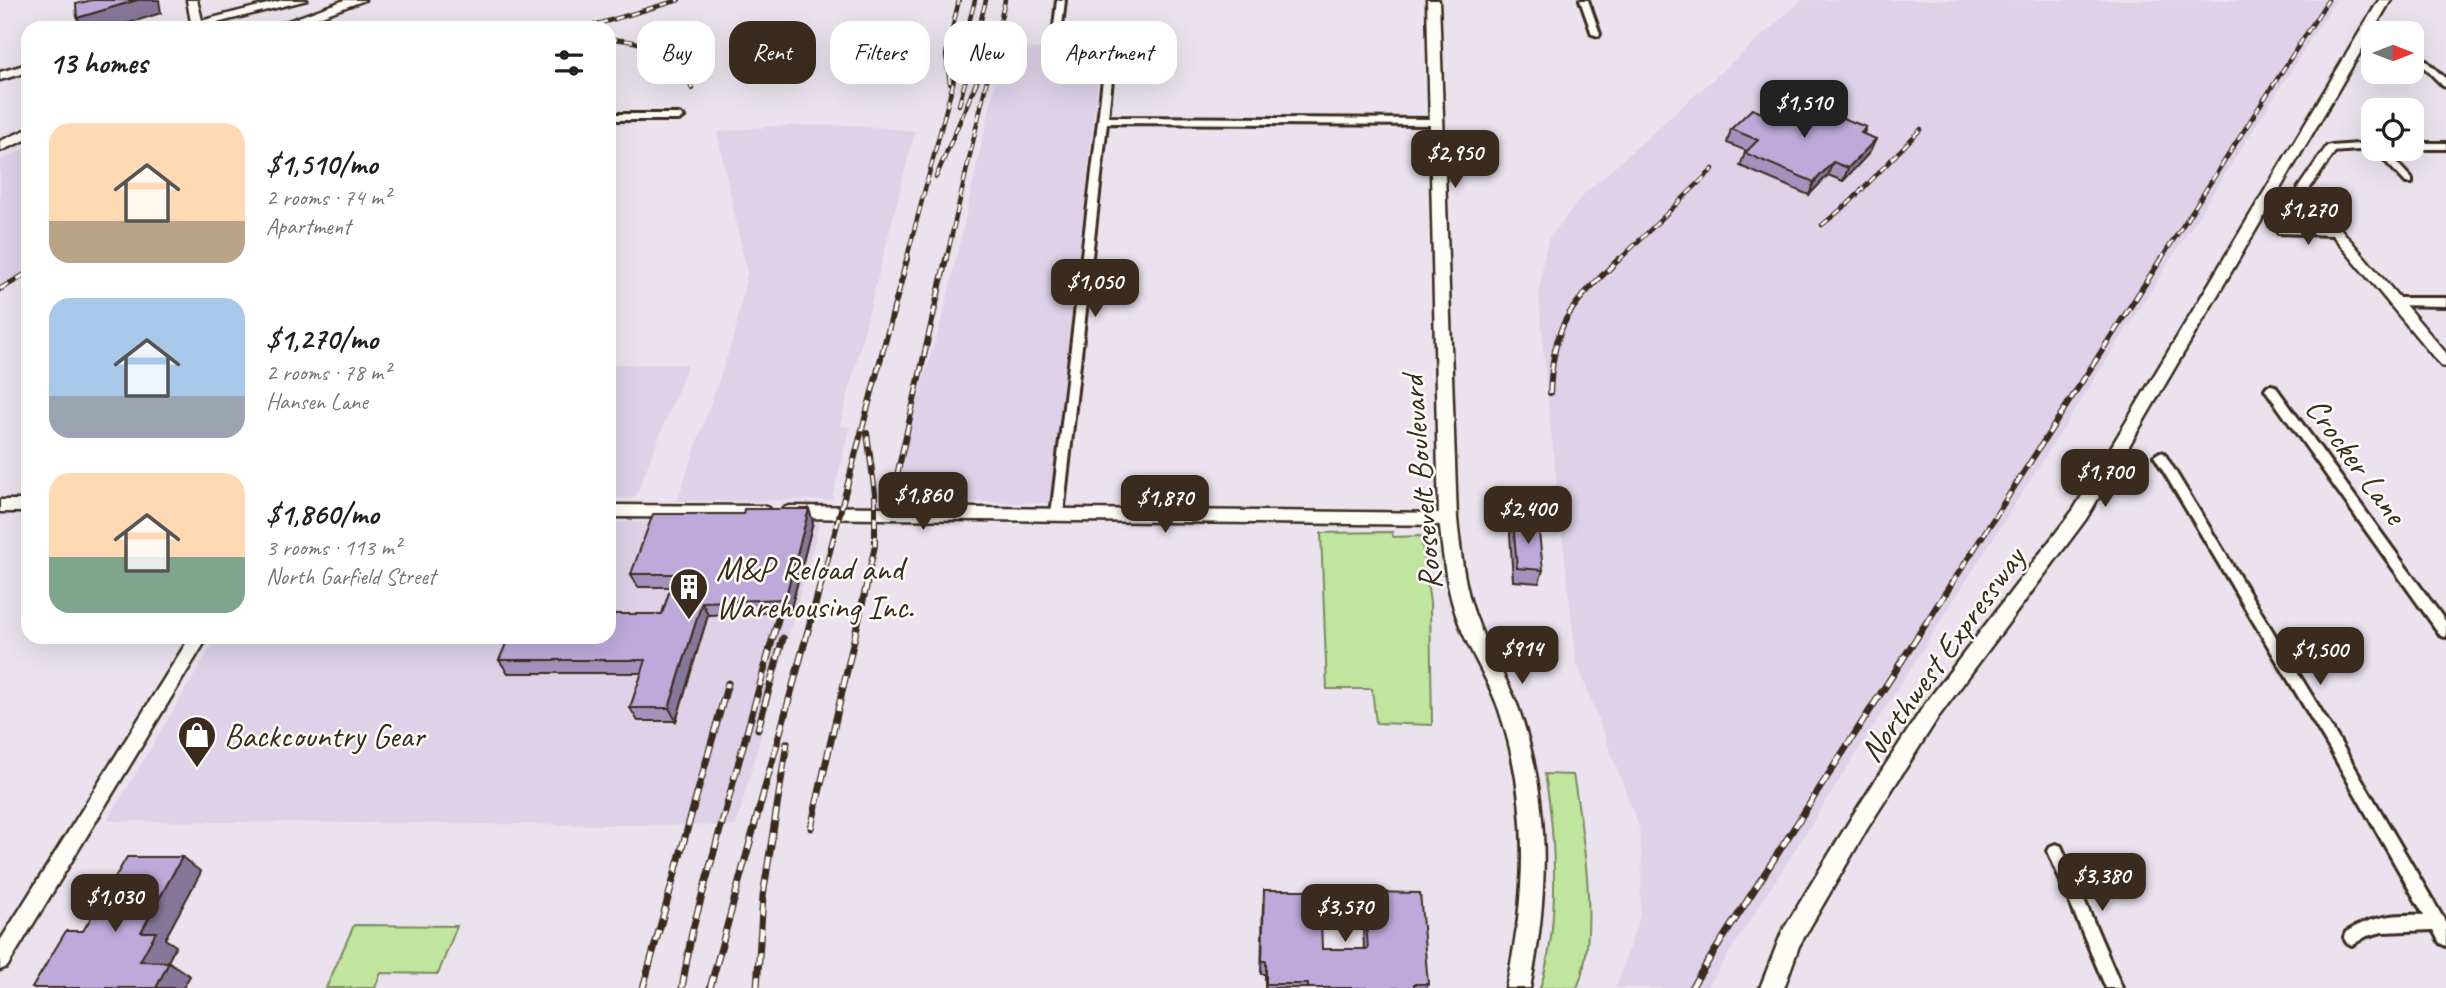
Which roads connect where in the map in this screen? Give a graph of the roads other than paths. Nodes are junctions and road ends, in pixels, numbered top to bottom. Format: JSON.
{"nodes":[{"id":1,"x":192,"y":0,"type":"edge"},
{"id":2,"x":300,"y":0,"type":"edge"},
{"id":3,"x":358,"y":0,"type":"edge"},
{"id":4,"x":1060,"y":0,"type":"edge"},
{"id":5,"x":1433,"y":0,"type":"edge"},
{"id":6,"x":1584,"y":0,"type":"edge"},
{"id":7,"x":2385,"y":0,"type":"edge"},
{"id":8,"x":197,"y":21,"type":"edge"},
{"id":9,"x":218,"y":21,"type":"edge"},
{"id":10,"x":296,"y":21,"type":"edge"},
{"id":11,"x":1596,"y":34,"type":"dead end"},
{"id":12,"x":2424,"y":63,"type":"edge"},
{"id":13,"x":21,"y":70,"type":"edge"},
{"id":14,"x":0,"y":76,"type":"edge"},
{"id":15,"x":2446,"y":84,"type":"edge"},
{"id":16,"x":616,"y":117,"type":"edge"},
{"id":17,"x":679,"y":117,"type":"dead end"},
{"id":18,"x":1103,"y":120,"type":"junction"},
{"id":19,"x":1437,"y":122,"type":"junction"},
{"id":20,"x":21,"y":136,"type":"edge"},
{"id":21,"x":0,"y":146,"type":"edge"},
{"id":22,"x":2424,"y":146,"type":"edge"},
{"id":23,"x":2446,"y":146,"type":"edge"},
{"id":24,"x":2361,"y":147,"type":"edge"},
{"id":25,"x":2331,"y":149,"type":"joint"},
{"id":26,"x":2390,"y":161,"type":"edge"},
{"id":27,"x":2409,"y":181,"type":"dead end"},
{"id":28,"x":2281,"y":231,"type":"dead end"},
{"id":29,"x":2334,"y":232,"type":"junction"},
{"id":30,"x":2394,"y":302,"type":"junction"},
{"id":31,"x":2446,"y":302,"type":"edge"},
{"id":32,"x":2446,"y":362,"type":"edge"},
{"id":33,"x":2271,"y":388,"type":"dead end"},
{"id":34,"x":2160,"y":456,"type":"dead end"},
{"id":35,"x":0,"y":506,"type":"edge"},
{"id":36,"x":21,"y":506,"type":"edge"},
{"id":37,"x":616,"y":511,"type":"edge"},
{"id":38,"x":1057,"y":515,"type":"junction"},
{"id":39,"x":1448,"y":519,"type":"junction"},
{"id":40,"x":2446,"y":632,"type":"edge"},
{"id":41,"x":195,"y":644,"type":"edge"},
{"id":42,"x":2056,"y":851,"type":"dead end"},
{"id":43,"x":2437,"y":923,"type":"junction"},
{"id":44,"x":2352,"y":937,"type":"dead end"},
{"id":45,"x":2446,"y":938,"type":"edge"},
{"id":46,"x":0,"y":960,"type":"edge"},
{"id":47,"x":1518,"y":988,"type":"edge"},
{"id":48,"x":1772,"y":988,"type":"edge"},
{"id":49,"x":2114,"y":988,"type":"edge"}],
"edges":[{"from":1,"to":8,"type":"street"},
{"from":2,"to":9,"type":"main road"},
{"from":3,"to":10,"type":"main road"},
{"from":4,"to":18,"type":"street"},
{"from":5,"to":19,"type":"main road","name":"Roosevelt Boulevard"},
{"from":6,"to":11,"type":"street"},
{"from":7,"to":48,"type":"main road","name":"Northwest Expressway"},
{"from":12,"to":15,"type":"street"},
{"from":13,"to":14,"type":"main road"},
{"from":16,"to":17,"type":"street"},
{"from":18,"to":19,"type":"street"},
{"from":18,"to":38,"type":"street"},
{"from":19,"to":39,"type":"main road","name":"Roosevelt Boulevard"},
{"from":20,"to":21,"type":"main road"},
{"from":22,"to":23,"type":"street"},
{"from":24,"to":25,"type":"street"},
{"from":25,"to":29,"type":"street"},
{"from":26,"to":27,"type":"street"},
{"from":28,"to":29,"type":"street"},
{"from":29,"to":30,"type":"street"},
{"from":30,"to":31,"type":"street"},
{"from":30,"to":32,"type":"street"},
{"from":33,"to":40,"type":"street","name":"Crocker Lane"},
{"from":34,"to":43,"type":"street"},
{"from":35,"to":36,"type":"street"},
{"from":37,"to":38,"type":"street"},
{"from":38,"to":39,"type":"street"},
{"from":39,"to":47,"type":"main road","name":"Roosevelt Boulevard"},
{"from":41,"to":46,"type":"street"},
{"from":42,"to":49,"type":"street"},
{"from":43,"to":44,"type":"street"},
{"from":43,"to":45,"type":"street"}]}
